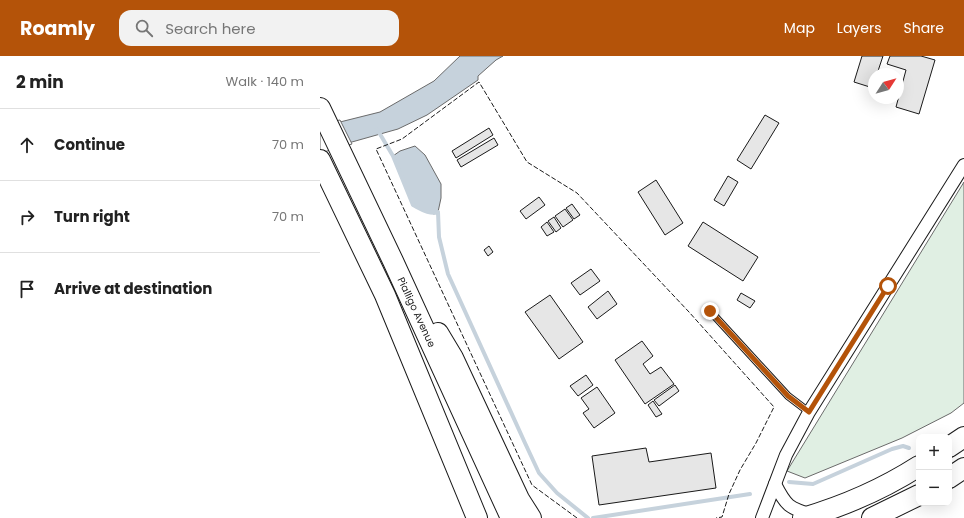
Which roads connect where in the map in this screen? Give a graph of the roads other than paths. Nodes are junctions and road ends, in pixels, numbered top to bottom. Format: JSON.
{"nodes":[{"id":1,"x":320,"y":108,"type":"edge"},
{"id":2,"x":320,"y":160,"type":"edge"},
{"id":3,"x":964,"y":165,"type":"edge"},
{"id":4,"x":393,"y":262,"type":"junction"},
{"id":5,"x":710,"y":311,"type":"dead end"},
{"id":6,"x":809,"y":412,"type":"junction"},
{"id":7,"x":964,"y":437,"type":"edge"},
{"id":8,"x":952,"y":445,"type":"edge"},
{"id":9,"x":916,"y":468,"type":"edge"},
{"id":10,"x":964,"y":468,"type":"edge"},
{"id":11,"x":952,"y":476,"type":"edge"},
{"id":12,"x":775,"y":484,"type":"junction"},
{"id":13,"x":916,"y":496,"type":"edge"},
{"id":14,"x":808,"y":516,"type":"edge"},
{"id":15,"x":477,"y":518,"type":"edge"},
{"id":16,"x":511,"y":518,"type":"edge"},
{"id":17,"x":531,"y":518,"type":"edge"},
{"id":18,"x":762,"y":518,"type":"edge"},
{"id":19,"x":872,"y":518,"type":"edge"}],
"edges":[{"from":1,"to":4,"type":"main road","name":"Pialligo Avenue"},
{"from":2,"to":15,"type":"main road"},
{"from":3,"to":6,"type":"street"},
{"from":4,"to":16,"type":"main road","name":"Pialligo Avenue"},
{"from":4,"to":17,"type":"main road"},
{"from":5,"to":6,"type":"lane"},
{"from":6,"to":12,"type":"street"},
{"from":7,"to":8,"type":"main road"},
{"from":9,"to":14,"type":"main road"},
{"from":10,"to":11,"type":"main road"},
{"from":12,"to":14,"type":"street"},
{"from":12,"to":18,"type":"street"},
{"from":13,"to":19,"type":"main road"}]}
